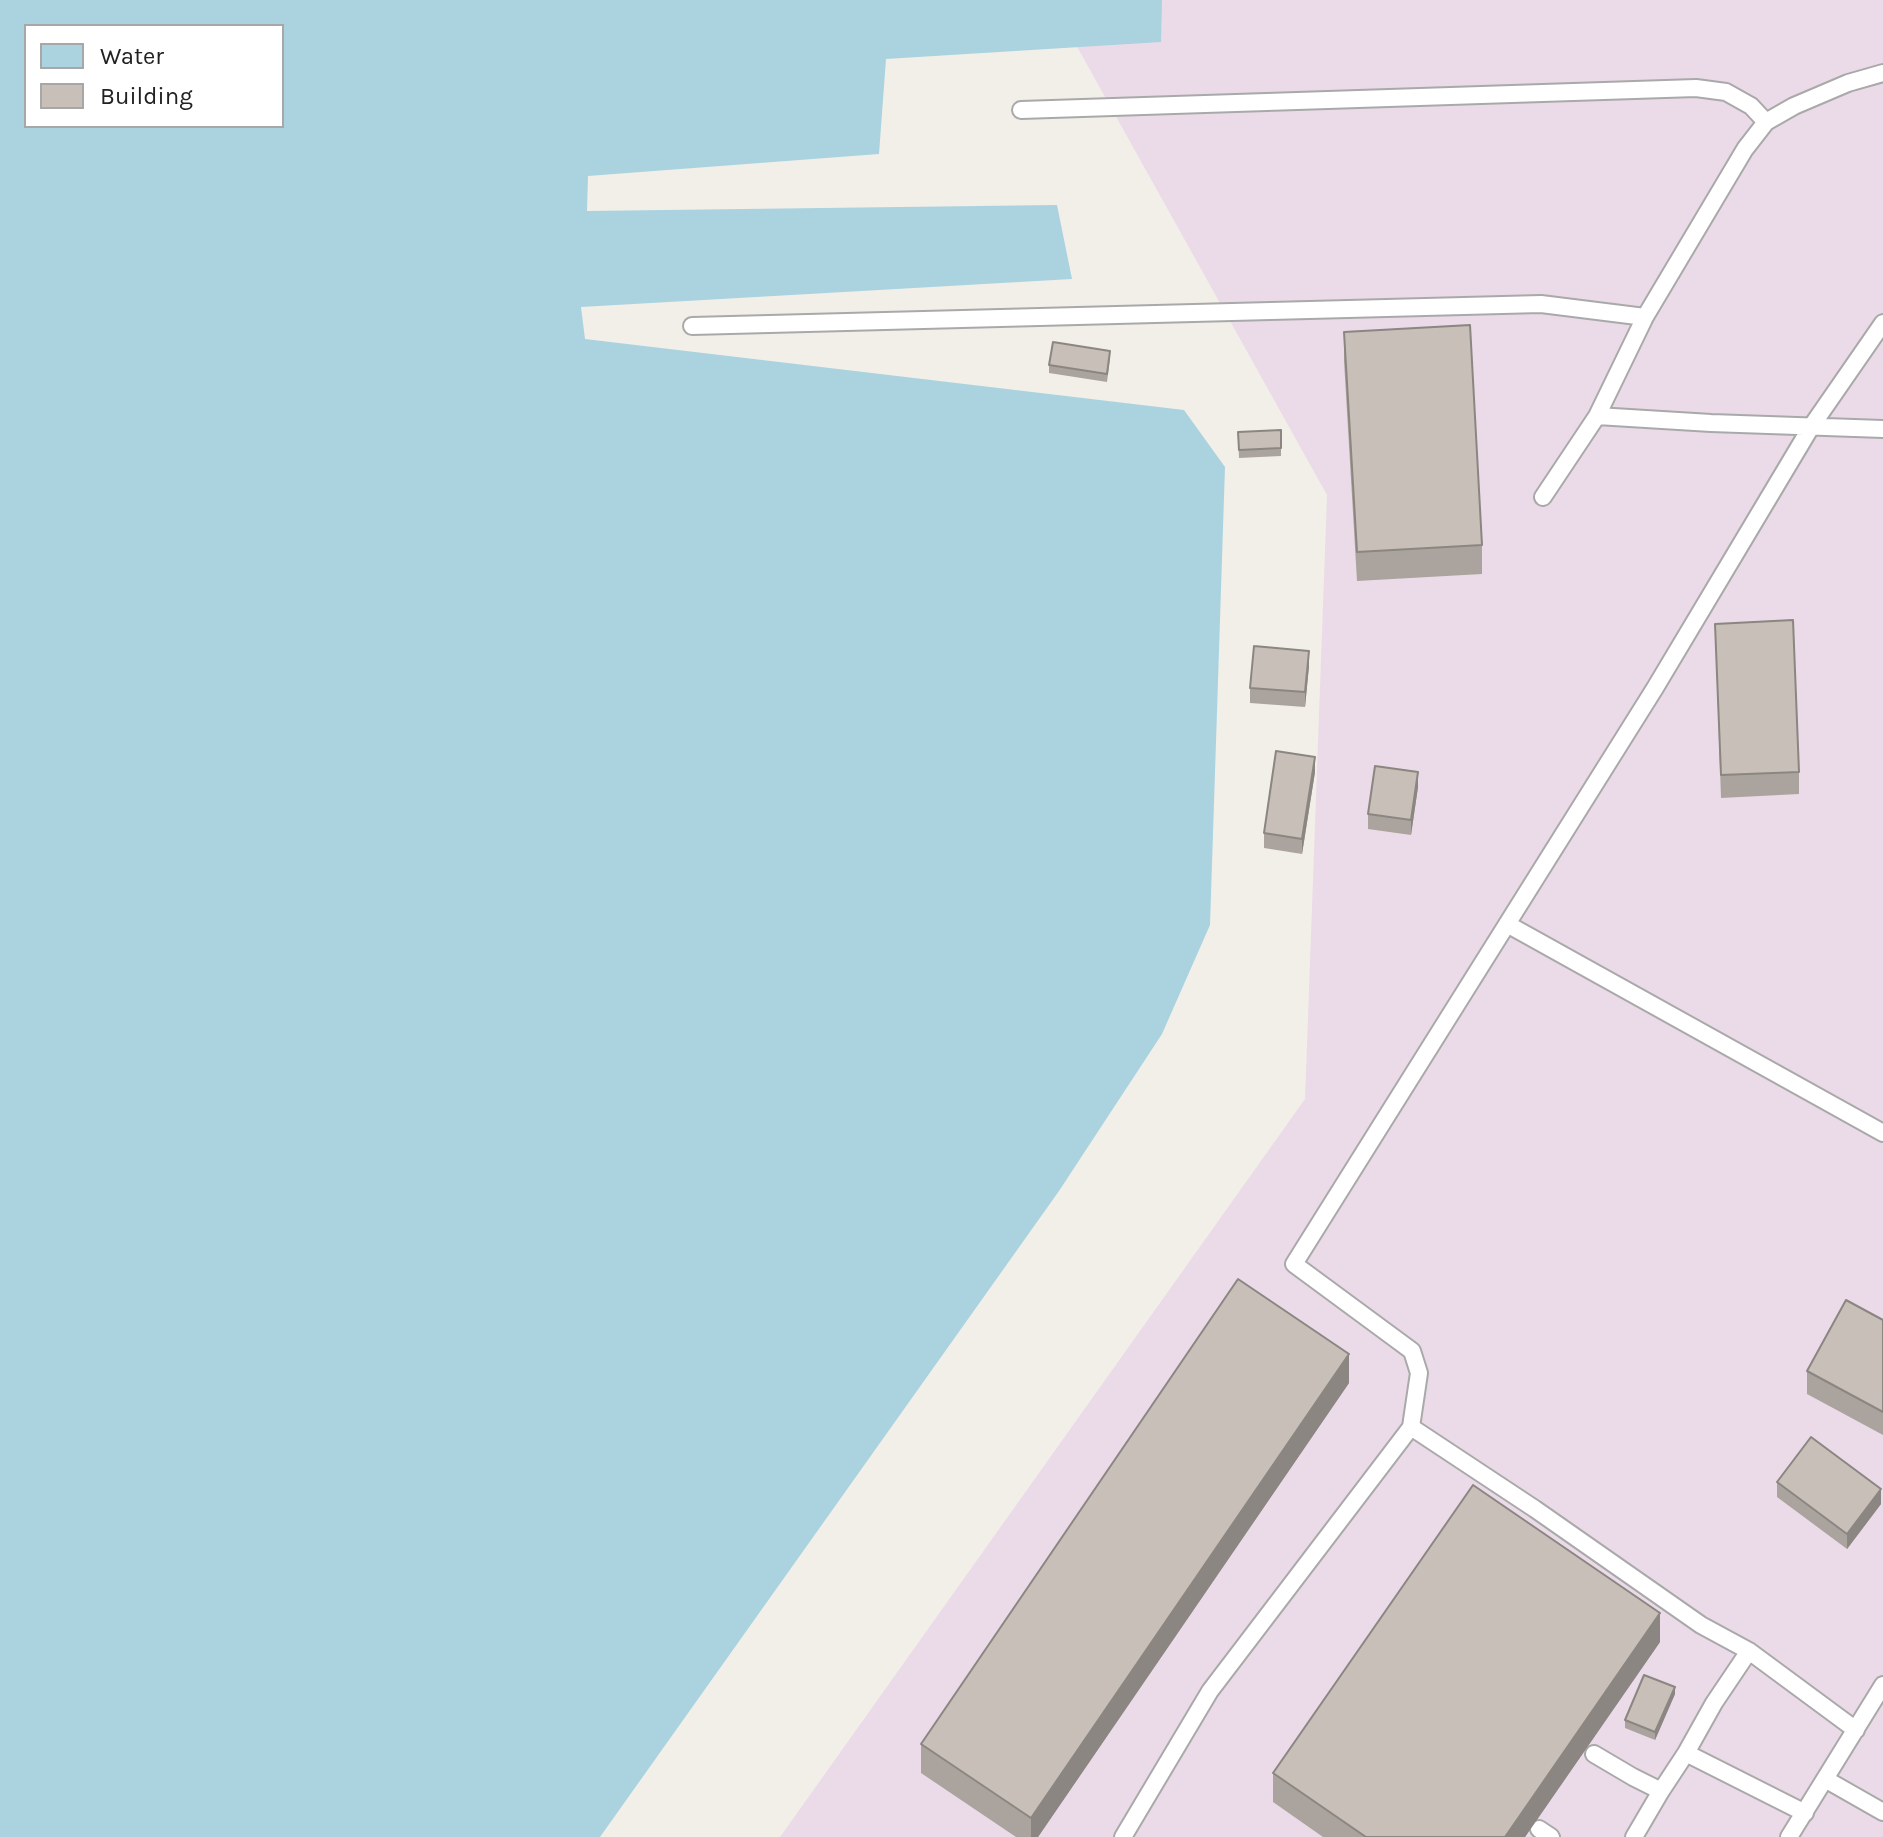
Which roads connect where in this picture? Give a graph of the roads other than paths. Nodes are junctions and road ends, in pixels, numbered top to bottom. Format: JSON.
{"nodes":[{"id":1,"x":1883,"y":73,"type":"edge"},
{"id":2,"x":1021,"y":110,"type":"dead end"},
{"id":3,"x":1766,"y":122,"type":"junction"},
{"id":4,"x":1645,"y":317,"type":"junction"},
{"id":5,"x":1883,"y":323,"type":"edge"},
{"id":6,"x":692,"y":326,"type":"dead end"},
{"id":7,"x":1597,"y":416,"type":"junction"},
{"id":8,"x":1811,"y":427,"type":"junction"},
{"id":9,"x":1883,"y":429,"type":"edge"},
{"id":10,"x":1543,"y":497,"type":"dead end"},
{"id":11,"x":1507,"y":924,"type":"junction"},
{"id":12,"x":1883,"y":1133,"type":"edge"},
{"id":13,"x":1411,"y":1427,"type":"junction"},
{"id":14,"x":1749,"y":1651,"type":"junction"},
{"id":15,"x":1883,"y":1685,"type":"edge"},
{"id":16,"x":1856,"y":1730,"type":"junction"},
{"id":17,"x":1686,"y":1753,"type":"junction"},
{"id":18,"x":1594,"y":1754,"type":"dead end"},
{"id":19,"x":1825,"y":1779,"type":"junction"},
{"id":20,"x":1661,"y":1791,"type":"junction"},
{"id":21,"x":1883,"y":1812,"type":"edge"},
{"id":22,"x":1805,"y":1813,"type":"junction"},
{"id":23,"x":1123,"y":1837,"type":"edge"},
{"id":24,"x":1634,"y":1837,"type":"edge"},
{"id":25,"x":1789,"y":1837,"type":"edge"}],
"edges":[{"from":1,"to":3,"type":"lane"},
{"from":2,"to":3,"type":"lane"},
{"from":3,"to":4,"type":"lane"},
{"from":4,"to":6,"type":"lane"},
{"from":4,"to":7,"type":"lane"},
{"from":5,"to":8,"type":"lane"},
{"from":7,"to":8,"type":"lane"},
{"from":7,"to":10,"type":"lane"},
{"from":8,"to":9,"type":"lane"},
{"from":8,"to":11,"type":"lane"},
{"from":11,"to":12,"type":"lane"},
{"from":11,"to":13,"type":"lane"},
{"from":13,"to":14,"type":"lane"},
{"from":13,"to":23,"type":"lane"},
{"from":14,"to":16,"type":"lane"},
{"from":14,"to":17,"type":"lane"},
{"from":15,"to":16,"type":"lane"},
{"from":16,"to":19,"type":"lane"},
{"from":17,"to":20,"type":"lane"},
{"from":17,"to":22,"type":"lane"},
{"from":18,"to":20,"type":"lane"},
{"from":19,"to":21,"type":"lane"},
{"from":19,"to":22,"type":"lane"},
{"from":20,"to":24,"type":"lane"},
{"from":22,"to":25,"type":"lane"}]}
